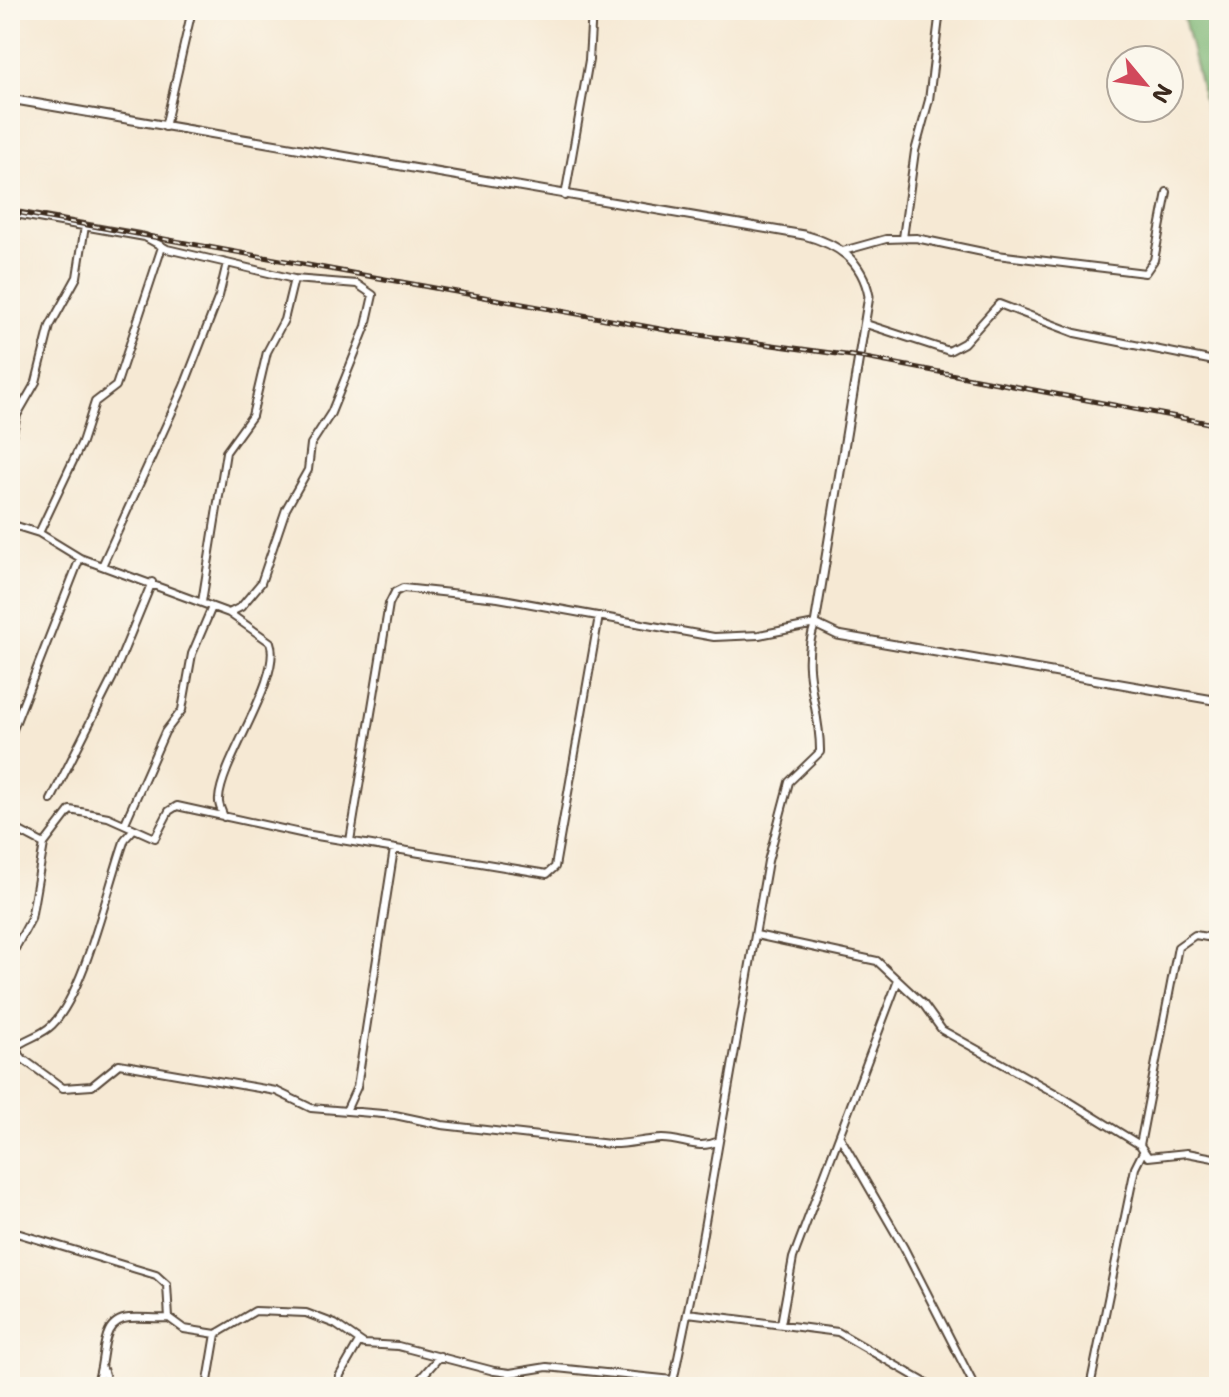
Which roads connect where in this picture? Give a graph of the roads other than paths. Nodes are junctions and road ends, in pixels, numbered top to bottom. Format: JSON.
{"nodes":[{"id":1,"x":192,"y":10,"type":"edge"},
{"id":2,"x":272,"y":10,"type":"edge"},
{"id":3,"x":298,"y":10,"type":"edge"},
{"id":4,"x":592,"y":10,"type":"edge"},
{"id":5,"x":930,"y":10,"type":"edge"},
{"id":6,"x":940,"y":11,"type":"edge"},
{"id":7,"x":10,"y":99,"type":"edge"},
{"id":8,"x":165,"y":127,"type":"junction"},
{"id":9,"x":1167,"y":192,"type":"dead end"},
{"id":10,"x":565,"y":196,"type":"junction"},
{"id":11,"x":10,"y":213,"type":"edge"},
{"id":12,"x":85,"y":226,"type":"junction"},
{"id":13,"x":903,"y":238,"type":"junction"},
{"id":14,"x":162,"y":247,"type":"junction"},
{"id":15,"x":843,"y":251,"type":"junction"},
{"id":16,"x":227,"y":263,"type":"junction"},
{"id":17,"x":294,"y":279,"type":"junction"},
{"id":18,"x":866,"y":324,"type":"junction"},
{"id":19,"x":1219,"y":362,"type":"edge"},
{"id":20,"x":10,"y":444,"type":"edge"},
{"id":21,"x":11,"y":527,"type":"edge"},
{"id":22,"x":39,"y":533,"type":"junction"},
{"id":23,"x":80,"y":558,"type":"junction"},
{"id":24,"x":102,"y":566,"type":"junction"},
{"id":25,"x":152,"y":582,"type":"junction"},
{"id":26,"x":202,"y":602,"type":"junction"},
{"id":27,"x":212,"y":607,"type":"junction"},
{"id":28,"x":229,"y":613,"type":"junction"},
{"id":29,"x":599,"y":616,"type":"junction"},
{"id":30,"x":815,"y":624,"type":"junction"},
{"id":31,"x":1219,"y":701,"type":"edge"},
{"id":32,"x":10,"y":737,"type":"edge"},
{"id":33,"x":51,"y":800,"type":"dead end"},
{"id":34,"x":224,"y":817,"type":"junction"},
{"id":35,"x":125,"y":823,"type":"junction"},
{"id":36,"x":10,"y":826,"type":"edge"},
{"id":37,"x":133,"y":830,"type":"junction"},
{"id":38,"x":350,"y":841,"type":"junction"},
{"id":39,"x":44,"y":844,"type":"junction"},
{"id":40,"x":394,"y":849,"type":"junction"},
{"id":41,"x":756,"y":935,"type":"junction"},
{"id":42,"x":1219,"y":939,"type":"edge"},
{"id":43,"x":10,"y":958,"type":"edge"},
{"id":44,"x":897,"y":983,"type":"junction"},
{"id":45,"x":12,"y":1046,"type":"edge"},
{"id":46,"x":346,"y":1111,"type":"junction"},
{"id":47,"x":840,"y":1137,"type":"junction"},
{"id":48,"x":719,"y":1141,"type":"junction"},
{"id":49,"x":1142,"y":1149,"type":"junction"},
{"id":50,"x":1219,"y":1159,"type":"edge"},
{"id":51,"x":10,"y":1231,"type":"edge"},
{"id":52,"x":688,"y":1313,"type":"junction"},
{"id":53,"x":169,"y":1318,"type":"junction"},
{"id":54,"x":781,"y":1324,"type":"junction"},
{"id":55,"x":216,"y":1334,"type":"junction"},
{"id":56,"x":359,"y":1342,"type":"junction"},
{"id":57,"x":440,"y":1356,"type":"junction"},
{"id":58,"x":103,"y":1369,"type":"junction"},
{"id":59,"x":672,"y":1383,"type":"edge"},
{"id":60,"x":95,"y":1387,"type":"edge"},
{"id":61,"x":109,"y":1387,"type":"edge"},
{"id":62,"x":207,"y":1387,"type":"edge"},
{"id":63,"x":338,"y":1387,"type":"edge"},
{"id":64,"x":413,"y":1387,"type":"edge"},
{"id":65,"x":933,"y":1387,"type":"edge"},
{"id":66,"x":975,"y":1387,"type":"edge"},
{"id":67,"x":1090,"y":1387,"type":"edge"}],
"edges":[{"from":1,"to":8,"type":"street"},
{"from":2,"to":3,"type":"street"},
{"from":4,"to":10,"type":"street"},
{"from":5,"to":6,"type":"street"},
{"from":6,"to":13,"type":"street"},
{"from":7,"to":8,"type":"street"},
{"from":8,"to":10,"type":"street"},
{"from":9,"to":13,"type":"street"},
{"from":10,"to":15,"type":"street"},
{"from":11,"to":12,"type":"street"},
{"from":12,"to":14,"type":"street"},
{"from":12,"to":20,"type":"street"},
{"from":13,"to":15,"type":"street"},
{"from":14,"to":16,"type":"street"},
{"from":14,"to":22,"type":"street"},
{"from":15,"to":18,"type":"street"},
{"from":16,"to":17,"type":"street"},
{"from":16,"to":24,"type":"street"},
{"from":17,"to":26,"type":"street"},
{"from":17,"to":28,"type":"street"},
{"from":18,"to":19,"type":"street"},
{"from":18,"to":30,"type":"street"},
{"from":21,"to":22,"type":"street"},
{"from":22,"to":23,"type":"street"},
{"from":23,"to":24,"type":"street"},
{"from":23,"to":32,"type":"street"},
{"from":24,"to":25,"type":"street"},
{"from":25,"to":26,"type":"street"},
{"from":25,"to":33,"type":"street"},
{"from":26,"to":27,"type":"street"},
{"from":27,"to":28,"type":"street"},
{"from":27,"to":35,"type":"street"},
{"from":28,"to":34,"type":"street"},
{"from":29,"to":30,"type":"street"},
{"from":29,"to":38,"type":"street"},
{"from":29,"to":40,"type":"street"},
{"from":30,"to":31,"type":"street"},
{"from":30,"to":41,"type":"street"},
{"from":34,"to":37,"type":"street"},
{"from":34,"to":38,"type":"street"},
{"from":35,"to":37,"type":"street"},
{"from":35,"to":39,"type":"street"},
{"from":36,"to":39,"type":"street"},
{"from":37,"to":45,"type":"street"},
{"from":38,"to":40,"type":"street"},
{"from":39,"to":43,"type":"street"},
{"from":40,"to":46,"type":"street"},
{"from":41,"to":44,"type":"street"},
{"from":41,"to":48,"type":"street"},
{"from":42,"to":49,"type":"street"},
{"from":44,"to":47,"type":"street"},
{"from":44,"to":49,"type":"street"},
{"from":45,"to":46,"type":"street"},
{"from":46,"to":48,"type":"street"},
{"from":47,"to":54,"type":"street"},
{"from":47,"to":66,"type":"street"},
{"from":48,"to":52,"type":"street"},
{"from":49,"to":50,"type":"street"},
{"from":49,"to":67,"type":"street"},
{"from":51,"to":53,"type":"street"},
{"from":52,"to":54,"type":"street"},
{"from":52,"to":59,"type":"street"},
{"from":53,"to":55,"type":"street"},
{"from":53,"to":58,"type":"street"},
{"from":54,"to":65,"type":"street"},
{"from":55,"to":56,"type":"street"},
{"from":55,"to":62,"type":"street"},
{"from":56,"to":57,"type":"street"},
{"from":56,"to":63,"type":"street"},
{"from":57,"to":59,"type":"street"},
{"from":57,"to":64,"type":"street"},
{"from":58,"to":60,"type":"street"},
{"from":58,"to":61,"type":"street"}]}
